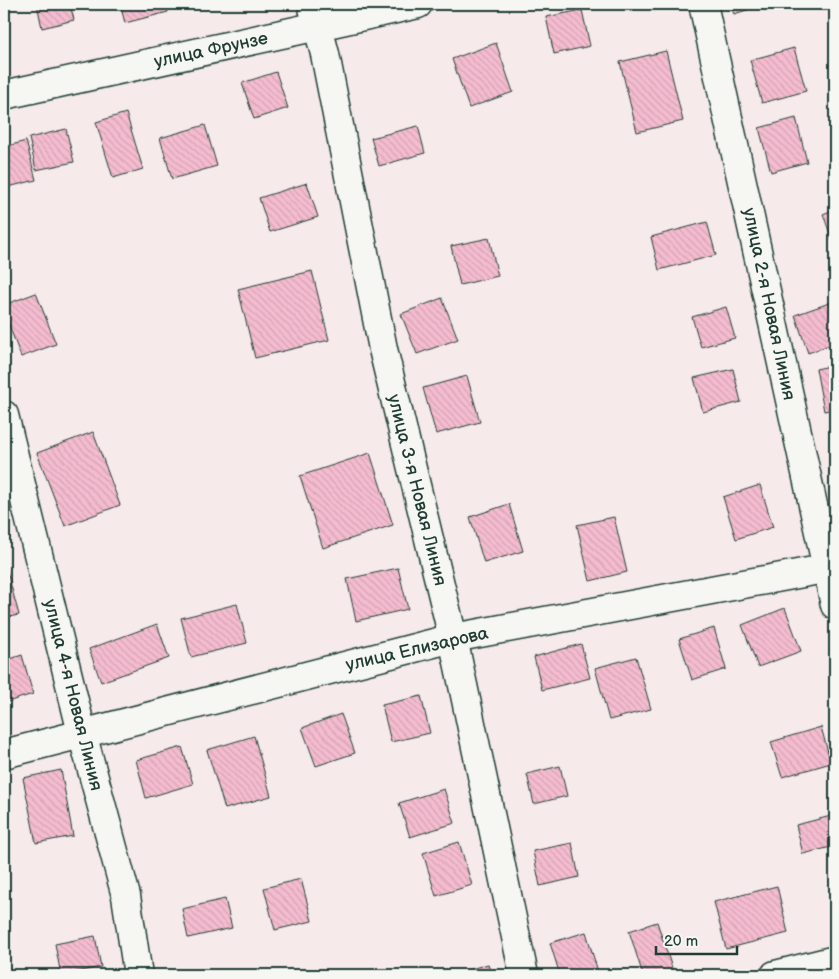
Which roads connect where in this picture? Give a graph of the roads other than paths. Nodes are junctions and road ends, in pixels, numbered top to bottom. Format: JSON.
{"nodes":[{"id":1,"x":418,"y":4,"type":"edge"},
{"id":2,"x":703,"y":4,"type":"edge"},
{"id":3,"x":315,"y":15,"type":"edge"},
{"id":4,"x":4,"y":94,"type":"edge"},
{"id":5,"x":4,"y":415,"type":"edge"},
{"id":6,"x":831,"y":568,"type":"edge"},
{"id":7,"x":835,"y":605,"type":"edge"},
{"id":8,"x":453,"y":638,"type":"junction"},
{"id":9,"x":82,"y":733,"type":"junction"},
{"id":10,"x":4,"y":754,"type":"edge"},
{"id":11,"x":835,"y":960,"type":"edge"},
{"id":12,"x":138,"y":975,"type":"edge"},
{"id":13,"x":524,"y":975,"type":"edge"},
{"id":14,"x":775,"y":975,"type":"edge"}],
"edges":[{"from":1,"to":3,"type":"street","name":"улица Фрунзе"},
{"from":2,"to":6,"type":"street","name":"улица 2-я Новая Линия"},
{"from":3,"to":4,"type":"street","name":"улица Фрунзе"},
{"from":3,"to":8,"type":"street","name":"улица 3-я Новая Линия"},
{"from":5,"to":9,"type":"street","name":"улица 4-я Новая Линия"},
{"from":6,"to":7,"type":"street","name":"улица 2-я Новая Линия"},
{"from":6,"to":8,"type":"street","name":"улица Елизарова"},
{"from":8,"to":9,"type":"street","name":"улица Елизарова"},
{"from":8,"to":13,"type":"street","name":"улица 3-я Новая Линия"},
{"from":9,"to":10,"type":"street","name":"улица Елизарова"},
{"from":9,"to":12,"type":"street","name":"улица 4-я Новая Линия"},
{"from":11,"to":14,"type":"street"}]}
